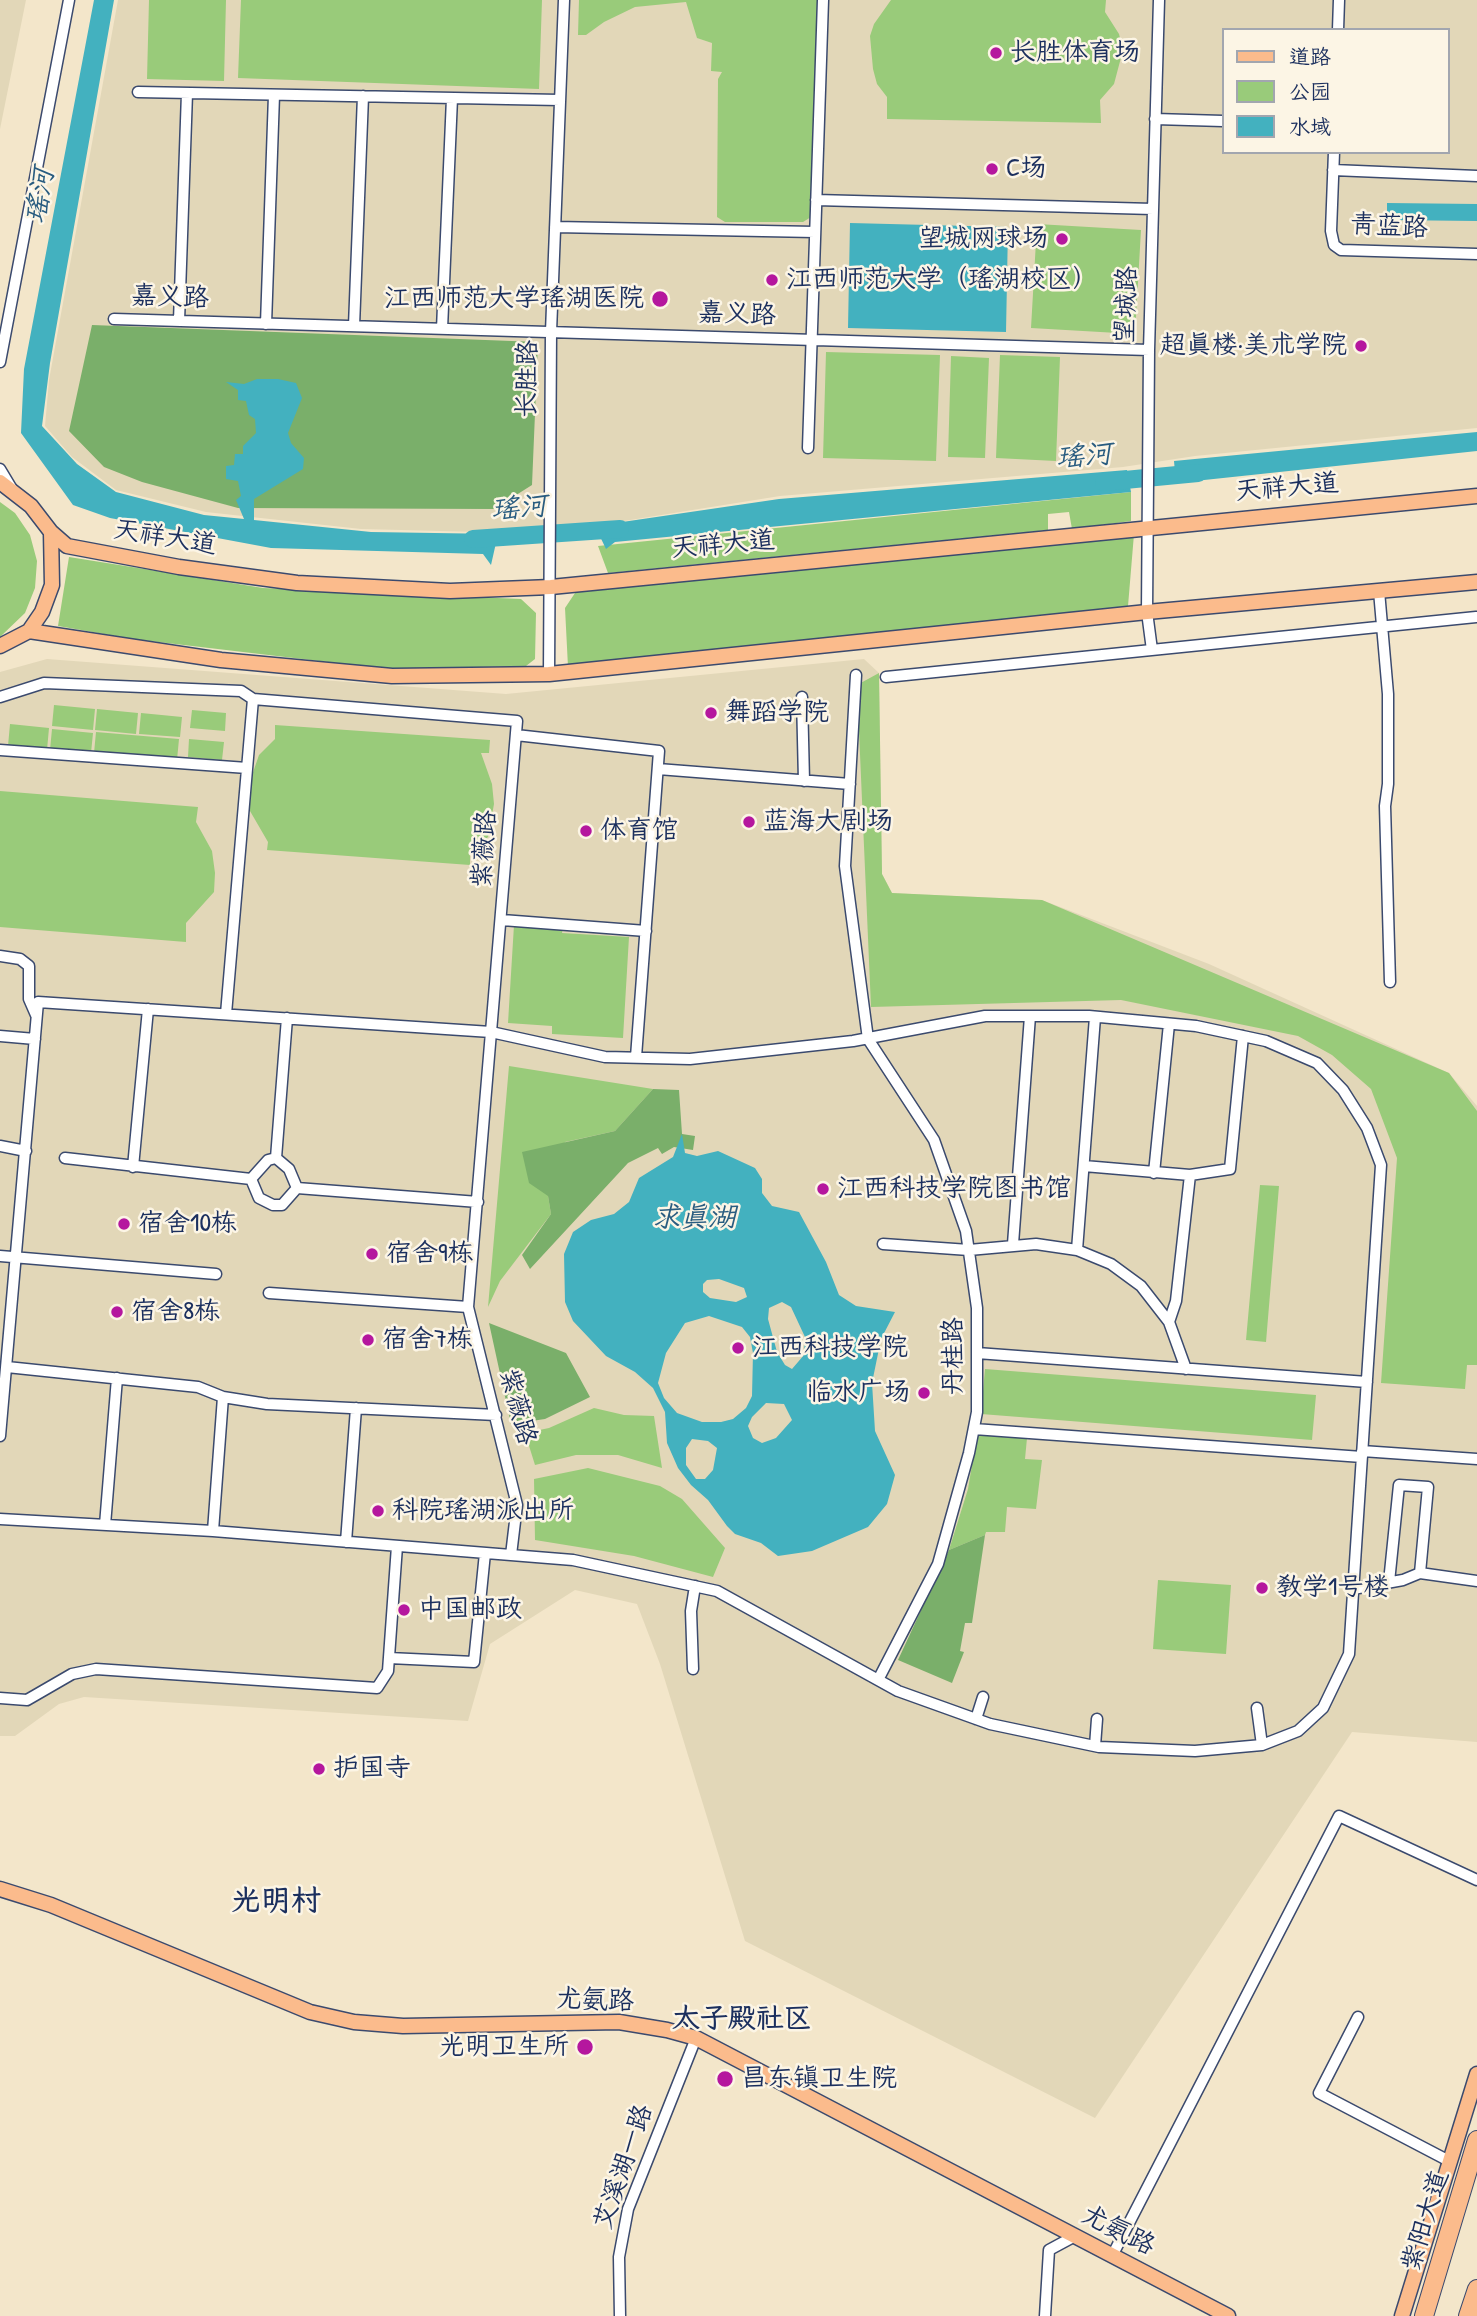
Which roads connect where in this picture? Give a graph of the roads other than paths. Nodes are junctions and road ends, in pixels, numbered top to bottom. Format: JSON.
{"nodes":[{"id":1,"x":69,"y":0,"type":"edge"},
{"id":2,"x":564,"y":0,"type":"edge"},
{"id":3,"x":823,"y":0,"type":"edge"},
{"id":4,"x":1159,"y":0,"type":"edge"},
{"id":5,"x":1339,"y":0,"type":"edge"},
{"id":6,"x":1338,"y":28,"type":"edge"},
{"id":7,"x":138,"y":92,"type":"dead end"},
{"id":8,"x":187,"y":93,"type":"junction"},
{"id":9,"x":274,"y":95,"type":"junction"},
{"id":10,"x":363,"y":96,"type":"junction"},
{"id":11,"x":452,"y":98,"type":"junction"},
{"id":12,"x":560,"y":100,"type":"junction"},
{"id":13,"x":1155,"y":119,"type":"junction"},
{"id":14,"x":1222,"y":121,"type":"edge"},
{"id":15,"x":1334,"y":154,"type":"edge"},
{"id":16,"x":1333,"y":170,"type":"junction"},
{"id":17,"x":1477,"y":176,"type":"edge"},
{"id":18,"x":816,"y":200,"type":"junction"},
{"id":19,"x":1153,"y":209,"type":"junction"},
{"id":20,"x":555,"y":227,"type":"junction"},
{"id":21,"x":815,"y":232,"type":"junction"},
{"id":22,"x":1477,"y":254,"type":"edge"},
{"id":23,"x":114,"y":319,"type":"dead end"},
{"id":24,"x":179,"y":321,"type":"junction"},
{"id":25,"x":266,"y":324,"type":"junction"},
{"id":26,"x":354,"y":326,"type":"junction"},
{"id":27,"x":442,"y":329,"type":"junction"},
{"id":28,"x":551,"y":332,"type":"junction"},
{"id":29,"x":812,"y":340,"type":"junction"},
{"id":30,"x":1149,"y":350,"type":"junction"},
{"id":31,"x":0,"y":362,"type":"edge"},
{"id":32,"x":807,"y":448,"type":"dead end"},
{"id":33,"x":0,"y":469,"type":"edge"},
{"id":34,"x":0,"y":482,"type":"edge"},
{"id":35,"x":14,"y":491,"type":"junction"},
{"id":36,"x":1477,"y":496,"type":"edge"},
{"id":37,"x":1148,"y":520,"type":"junction"},
{"id":38,"x":51,"y":532,"type":"junction"},
{"id":39,"x":1477,"y":582,"type":"edge"},
{"id":40,"x":551,"y":587,"type":"junction"},
{"id":41,"x":1379,"y":591,"type":"junction"},
{"id":42,"x":1147,"y":612,"type":"junction"},
{"id":43,"x":1476,"y":617,"type":"edge"},
{"id":44,"x":1382,"y":626,"type":"junction"},
{"id":45,"x":29,"y":631,"type":"junction"},
{"id":46,"x":0,"y":646,"type":"edge"},
{"id":47,"x":1152,"y":650,"type":"junction"},
{"id":48,"x":549,"y":674,"type":"junction"},
{"id":49,"x":856,"y":675,"type":"dead end"},
{"id":50,"x":886,"y":677,"type":"dead end"},
{"id":51,"x":0,"y":697,"type":"edge"},
{"id":52,"x":802,"y":697,"type":"dead end"},
{"id":53,"x":253,"y":699,"type":"junction"},
{"id":54,"x":516,"y":735,"type":"junction"},
{"id":55,"x":0,"y":750,"type":"edge"},
{"id":56,"x":247,"y":768,"type":"junction"},
{"id":57,"x":658,"y":769,"type":"junction"},
{"id":58,"x":804,"y":781,"type":"junction"},
{"id":59,"x":850,"y":785,"type":"junction"},
{"id":60,"x":502,"y":920,"type":"junction"},
{"id":61,"x":646,"y":931,"type":"junction"},
{"id":62,"x":0,"y":957,"type":"edge"},
{"id":63,"x":1390,"y":982,"type":"dead end"},
{"id":64,"x":148,"y":1009,"type":"junction"},
{"id":65,"x":226,"y":1014,"type":"junction"},
{"id":66,"x":37,"y":1016,"type":"junction"},
{"id":67,"x":1030,"y":1016,"type":"junction"},
{"id":68,"x":1095,"y":1017,"type":"junction"},
{"id":69,"x":287,"y":1018,"type":"junction"},
{"id":70,"x":1169,"y":1024,"type":"junction"},
{"id":71,"x":493,"y":1033,"type":"junction"},
{"id":72,"x":0,"y":1036,"type":"edge"},
{"id":73,"x":1243,"y":1036,"type":"junction"},
{"id":74,"x":35,"y":1039,"type":"junction"},
{"id":75,"x":868,"y":1039,"type":"junction"},
{"id":76,"x":636,"y":1057,"type":"junction"},
{"id":77,"x":0,"y":1146,"type":"edge"},
{"id":78,"x":26,"y":1150,"type":"junction"},
{"id":79,"x":65,"y":1158,"type":"dead end"},
{"id":80,"x":276,"y":1158,"type":"junction"},
{"id":81,"x":1084,"y":1166,"type":"junction"},
{"id":82,"x":133,"y":1167,"type":"junction"},
{"id":83,"x":1154,"y":1173,"type":"junction"},
{"id":84,"x":1189,"y":1175,"type":"junction"},
{"id":85,"x":251,"y":1179,"type":"junction"},
{"id":86,"x":297,"y":1188,"type":"junction"},
{"id":87,"x":478,"y":1202,"type":"junction"},
{"id":88,"x":883,"y":1244,"type":"dead end"},
{"id":89,"x":1013,"y":1244,"type":"junction"},
{"id":90,"x":969,"y":1250,"type":"junction"},
{"id":91,"x":1077,"y":1250,"type":"junction"},
{"id":92,"x":0,"y":1256,"type":"edge"},
{"id":93,"x":17,"y":1257,"type":"junction"},
{"id":94,"x":216,"y":1274,"type":"dead end"},
{"id":95,"x":269,"y":1293,"type":"dead end"},
{"id":96,"x":468,"y":1307,"type":"junction"},
{"id":97,"x":1169,"y":1322,"type":"junction"},
{"id":98,"x":977,"y":1353,"type":"junction"},
{"id":99,"x":7,"y":1367,"type":"junction"},
{"id":100,"x":1186,"y":1369,"type":"junction"},
{"id":101,"x":117,"y":1378,"type":"junction"},
{"id":102,"x":1367,"y":1382,"type":"junction"},
{"id":103,"x":2,"y":1396,"type":"edge"},
{"id":104,"x":223,"y":1397,"type":"junction"},
{"id":105,"x":356,"y":1408,"type":"junction"},
{"id":106,"x":496,"y":1415,"type":"junction"},
{"id":107,"x":974,"y":1429,"type":"junction"},
{"id":108,"x":0,"y":1436,"type":"edge"},
{"id":109,"x":1362,"y":1454,"type":"junction"},
{"id":110,"x":1477,"y":1459,"type":"edge"},
{"id":111,"x":0,"y":1519,"type":"edge"},
{"id":112,"x":105,"y":1525,"type":"junction"},
{"id":113,"x":213,"y":1531,"type":"junction"},
{"id":114,"x":346,"y":1542,"type":"junction"},
{"id":115,"x":397,"y":1546,"type":"junction"},
{"id":116,"x":485,"y":1553,"type":"junction"},
{"id":117,"x":511,"y":1556,"type":"junction"},
{"id":118,"x":1420,"y":1573,"type":"junction"},
{"id":119,"x":1477,"y":1581,"type":"edge"},
{"id":120,"x":1389,"y":1582,"type":"junction"},
{"id":121,"x":695,"y":1586,"type":"junction"},
{"id":122,"x":1353,"y":1589,"type":"junction"},
{"id":123,"x":388,"y":1658,"type":"junction"},
{"id":124,"x":693,"y":1669,"type":"dead end"},
{"id":125,"x":878,"y":1680,"type":"junction"},
{"id":126,"x":983,"y":1697,"type":"dead end"},
{"id":127,"x":0,"y":1698,"type":"edge"},
{"id":128,"x":1257,"y":1708,"type":"dead end"},
{"id":129,"x":1097,"y":1718,"type":"dead end"},
{"id":130,"x":976,"y":1719,"type":"junction"},
{"id":131,"x":1262,"y":1745,"type":"junction"},
{"id":132,"x":1095,"y":1746,"type":"junction"},
{"id":133,"x":1477,"y":1881,"type":"edge"},
{"id":134,"x":8,"y":1888,"type":"edge"},
{"id":135,"x":1358,"y":2017,"type":"dead end"},
{"id":136,"x":696,"y":2038,"type":"junction"},
{"id":137,"x":1477,"y":2074,"type":"edge"},
{"id":138,"x":1477,"y":2140,"type":"edge"},
{"id":139,"x":1451,"y":2162,"type":"junction"},
{"id":140,"x":1074,"y":2236,"type":"junction"},
{"id":141,"x":1112,"y":2256,"type":"junction"},
{"id":142,"x":1477,"y":2290,"type":"edge"},
{"id":143,"x":620,"y":2316,"type":"edge"},
{"id":144,"x":1045,"y":2316,"type":"edge"},
{"id":145,"x":1228,"y":2316,"type":"edge"},
{"id":146,"x":1402,"y":2316,"type":"edge"},
{"id":147,"x":1424,"y":2316,"type":"edge"},
{"id":148,"x":1468,"y":2316,"type":"edge"}],
"edges":[{"from":1,"to":31,"type":"street"},
{"from":2,"to":12,"type":"street","name":"长胜路"},
{"from":3,"to":18,"type":"street"},
{"from":4,"to":13,"type":"street","name":"望城路"},
{"from":5,"to":6,"type":"street"},
{"from":7,"to":8,"type":"street"},
{"from":8,"to":9,"type":"street"},
{"from":8,"to":24,"type":"street"},
{"from":9,"to":10,"type":"street"},
{"from":9,"to":25,"type":"street"},
{"from":10,"to":11,"type":"street"},
{"from":10,"to":26,"type":"street"},
{"from":11,"to":12,"type":"street"},
{"from":11,"to":27,"type":"street"},
{"from":12,"to":20,"type":"street","name":"长胜路"},
{"from":13,"to":14,"type":"street"},
{"from":13,"to":19,"type":"street","name":"望城路"},
{"from":15,"to":16,"type":"street","name":"青蓝路"},
{"from":16,"to":17,"type":"street","name":"青蓝路"},
{"from":16,"to":22,"type":"street","name":"青蓝路"},
{"from":18,"to":19,"type":"street"},
{"from":18,"to":21,"type":"street"},
{"from":19,"to":30,"type":"street","name":"望城路"},
{"from":20,"to":21,"type":"street"},
{"from":20,"to":28,"type":"street","name":"长胜路"},
{"from":21,"to":29,"type":"street"},
{"from":23,"to":24,"type":"street","name":"嘉义路"},
{"from":24,"to":25,"type":"street","name":"嘉义路"},
{"from":25,"to":26,"type":"street","name":"嘉义路"},
{"from":26,"to":27,"type":"street","name":"嘉义路"},
{"from":27,"to":28,"type":"street","name":"嘉义路"},
{"from":28,"to":29,"type":"street","name":"嘉义路"},
{"from":28,"to":40,"type":"street","name":"长胜路"},
{"from":29,"to":30,"type":"street","name":"嘉义路"},
{"from":29,"to":32,"type":"street"},
{"from":30,"to":37,"type":"street","name":"望城路"},
{"from":33,"to":35,"type":"street"},
{"from":34,"to":35,"type":"main road","name":"天祥大道"},
{"from":35,"to":38,"type":"main road","name":"天祥大道"},
{"from":36,"to":37,"type":"main road","name":"天祥大道"},
{"from":37,"to":40,"type":"main road","name":"天祥大道"},
{"from":37,"to":42,"type":"street","name":"望城路"},
{"from":38,"to":40,"type":"main road","name":"天祥大道"},
{"from":38,"to":45,"type":"main road"},
{"from":39,"to":41,"type":"main road"},
{"from":40,"to":48,"type":"street","name":"长胜路"},
{"from":41,"to":42,"type":"main road"},
{"from":41,"to":44,"type":"street"},
{"from":42,"to":47,"type":"street","name":"望城路"},
{"from":42,"to":48,"type":"main road"},
{"from":43,"to":44,"type":"street"},
{"from":44,"to":47,"type":"street"},
{"from":44,"to":63,"type":"street"},
{"from":45,"to":46,"type":"main road"},
{"from":45,"to":48,"type":"main road"},
{"from":47,"to":50,"type":"street"},
{"from":49,"to":59,"type":"street"},
{"from":51,"to":53,"type":"street"},
{"from":52,"to":58,"type":"street"},
{"from":53,"to":54,"type":"street"},
{"from":53,"to":56,"type":"street"},
{"from":54,"to":57,"type":"street"},
{"from":54,"to":60,"type":"street","name":"紫薇路"},
{"from":55,"to":56,"type":"street"},
{"from":56,"to":65,"type":"street"},
{"from":57,"to":58,"type":"street"},
{"from":57,"to":61,"type":"street"},
{"from":58,"to":59,"type":"street"},
{"from":59,"to":75,"type":"street"},
{"from":60,"to":61,"type":"street"},
{"from":60,"to":71,"type":"street","name":"紫薇路"},
{"from":61,"to":76,"type":"street"},
{"from":62,"to":66,"type":"street"},
{"from":64,"to":65,"type":"street"},
{"from":64,"to":66,"type":"street"},
{"from":64,"to":82,"type":"street"},
{"from":65,"to":69,"type":"street"},
{"from":66,"to":74,"type":"street"},
{"from":67,"to":68,"type":"street"},
{"from":67,"to":75,"type":"street"},
{"from":67,"to":89,"type":"street"},
{"from":68,"to":70,"type":"street"},
{"from":68,"to":81,"type":"street"},
{"from":69,"to":71,"type":"street"},
{"from":69,"to":80,"type":"street"},
{"from":70,"to":73,"type":"street"},
{"from":70,"to":83,"type":"street"},
{"from":71,"to":76,"type":"street"},
{"from":71,"to":87,"type":"street","name":"紫薇路"},
{"from":72,"to":74,"type":"street"},
{"from":73,"to":84,"type":"street"},
{"from":73,"to":102,"type":"street"},
{"from":74,"to":78,"type":"street"},
{"from":75,"to":76,"type":"street"},
{"from":75,"to":90,"type":"street","name":"丹桂路"},
{"from":77,"to":78,"type":"street"},
{"from":78,"to":93,"type":"street"},
{"from":79,"to":82,"type":"street"},
{"from":80,"to":85,"type":"street"},
{"from":80,"to":86,"type":"street"},
{"from":81,"to":83,"type":"street"},
{"from":81,"to":91,"type":"street"},
{"from":82,"to":85,"type":"street"},
{"from":83,"to":84,"type":"street"},
{"from":84,"to":97,"type":"street"},
{"from":85,"to":86,"type":"street"},
{"from":86,"to":87,"type":"street"},
{"from":87,"to":96,"type":"street","name":"紫薇路"},
{"from":88,"to":90,"type":"street"},
{"from":89,"to":90,"type":"street"},
{"from":89,"to":91,"type":"street"},
{"from":90,"to":98,"type":"street","name":"丹桂路"},
{"from":91,"to":97,"type":"street"},
{"from":92,"to":93,"type":"street"},
{"from":93,"to":94,"type":"street"},
{"from":93,"to":99,"type":"street"},
{"from":95,"to":96,"type":"street"},
{"from":96,"to":106,"type":"street","name":"紫薇路"},
{"from":97,"to":100,"type":"street"},
{"from":98,"to":100,"type":"street"},
{"from":98,"to":107,"type":"street","name":"丹桂路"},
{"from":99,"to":101,"type":"street"},
{"from":99,"to":103,"type":"street"},
{"from":100,"to":102,"type":"street"},
{"from":101,"to":104,"type":"street"},
{"from":101,"to":112,"type":"street"},
{"from":102,"to":109,"type":"street"},
{"from":103,"to":108,"type":"street"},
{"from":104,"to":105,"type":"street"},
{"from":104,"to":113,"type":"street"},
{"from":105,"to":106,"type":"street"},
{"from":105,"to":114,"type":"street"},
{"from":106,"to":117,"type":"street","name":"紫薇路"},
{"from":107,"to":109,"type":"street"},
{"from":107,"to":125,"type":"street","name":"丹桂路"},
{"from":109,"to":110,"type":"street"},
{"from":109,"to":122,"type":"street"},
{"from":111,"to":112,"type":"street"},
{"from":112,"to":113,"type":"street"},
{"from":113,"to":114,"type":"street"},
{"from":114,"to":115,"type":"street"},
{"from":115,"to":116,"type":"street"},
{"from":115,"to":123,"type":"street"},
{"from":116,"to":117,"type":"street"},
{"from":116,"to":123,"type":"street"},
{"from":117,"to":121,"type":"street"},
{"from":118,"to":119,"type":"street"},
{"from":118,"to":120,"type":"street"},
{"from":118,"to":120,"type":"street"},
{"from":120,"to":122,"type":"street"},
{"from":121,"to":124,"type":"street"},
{"from":121,"to":125,"type":"street"},
{"from":122,"to":131,"type":"street"},
{"from":123,"to":127,"type":"street"},
{"from":125,"to":130,"type":"street"},
{"from":126,"to":130,"type":"street"},
{"from":128,"to":131,"type":"street"},
{"from":129,"to":132,"type":"street"},
{"from":130,"to":132,"type":"street"},
{"from":131,"to":132,"type":"street"},
{"from":133,"to":141,"type":"street"},
{"from":134,"to":136,"type":"main road","name":"尤氨路"},
{"from":135,"to":139,"type":"street"},
{"from":136,"to":140,"type":"main road","name":"尤氨路"},
{"from":136,"to":143,"type":"street","name":"艾溪湖一路"},
{"from":137,"to":139,"type":"main road"},
{"from":138,"to":147,"type":"highway","name":"紫阳大道"},
{"from":139,"to":146,"type":"main road"},
{"from":140,"to":141,"type":"main road","name":"尤氨路"},
{"from":140,"to":144,"type":"street"},
{"from":141,"to":145,"type":"main road","name":"尤氨路"},
{"from":142,"to":148,"type":"highway"}]}
